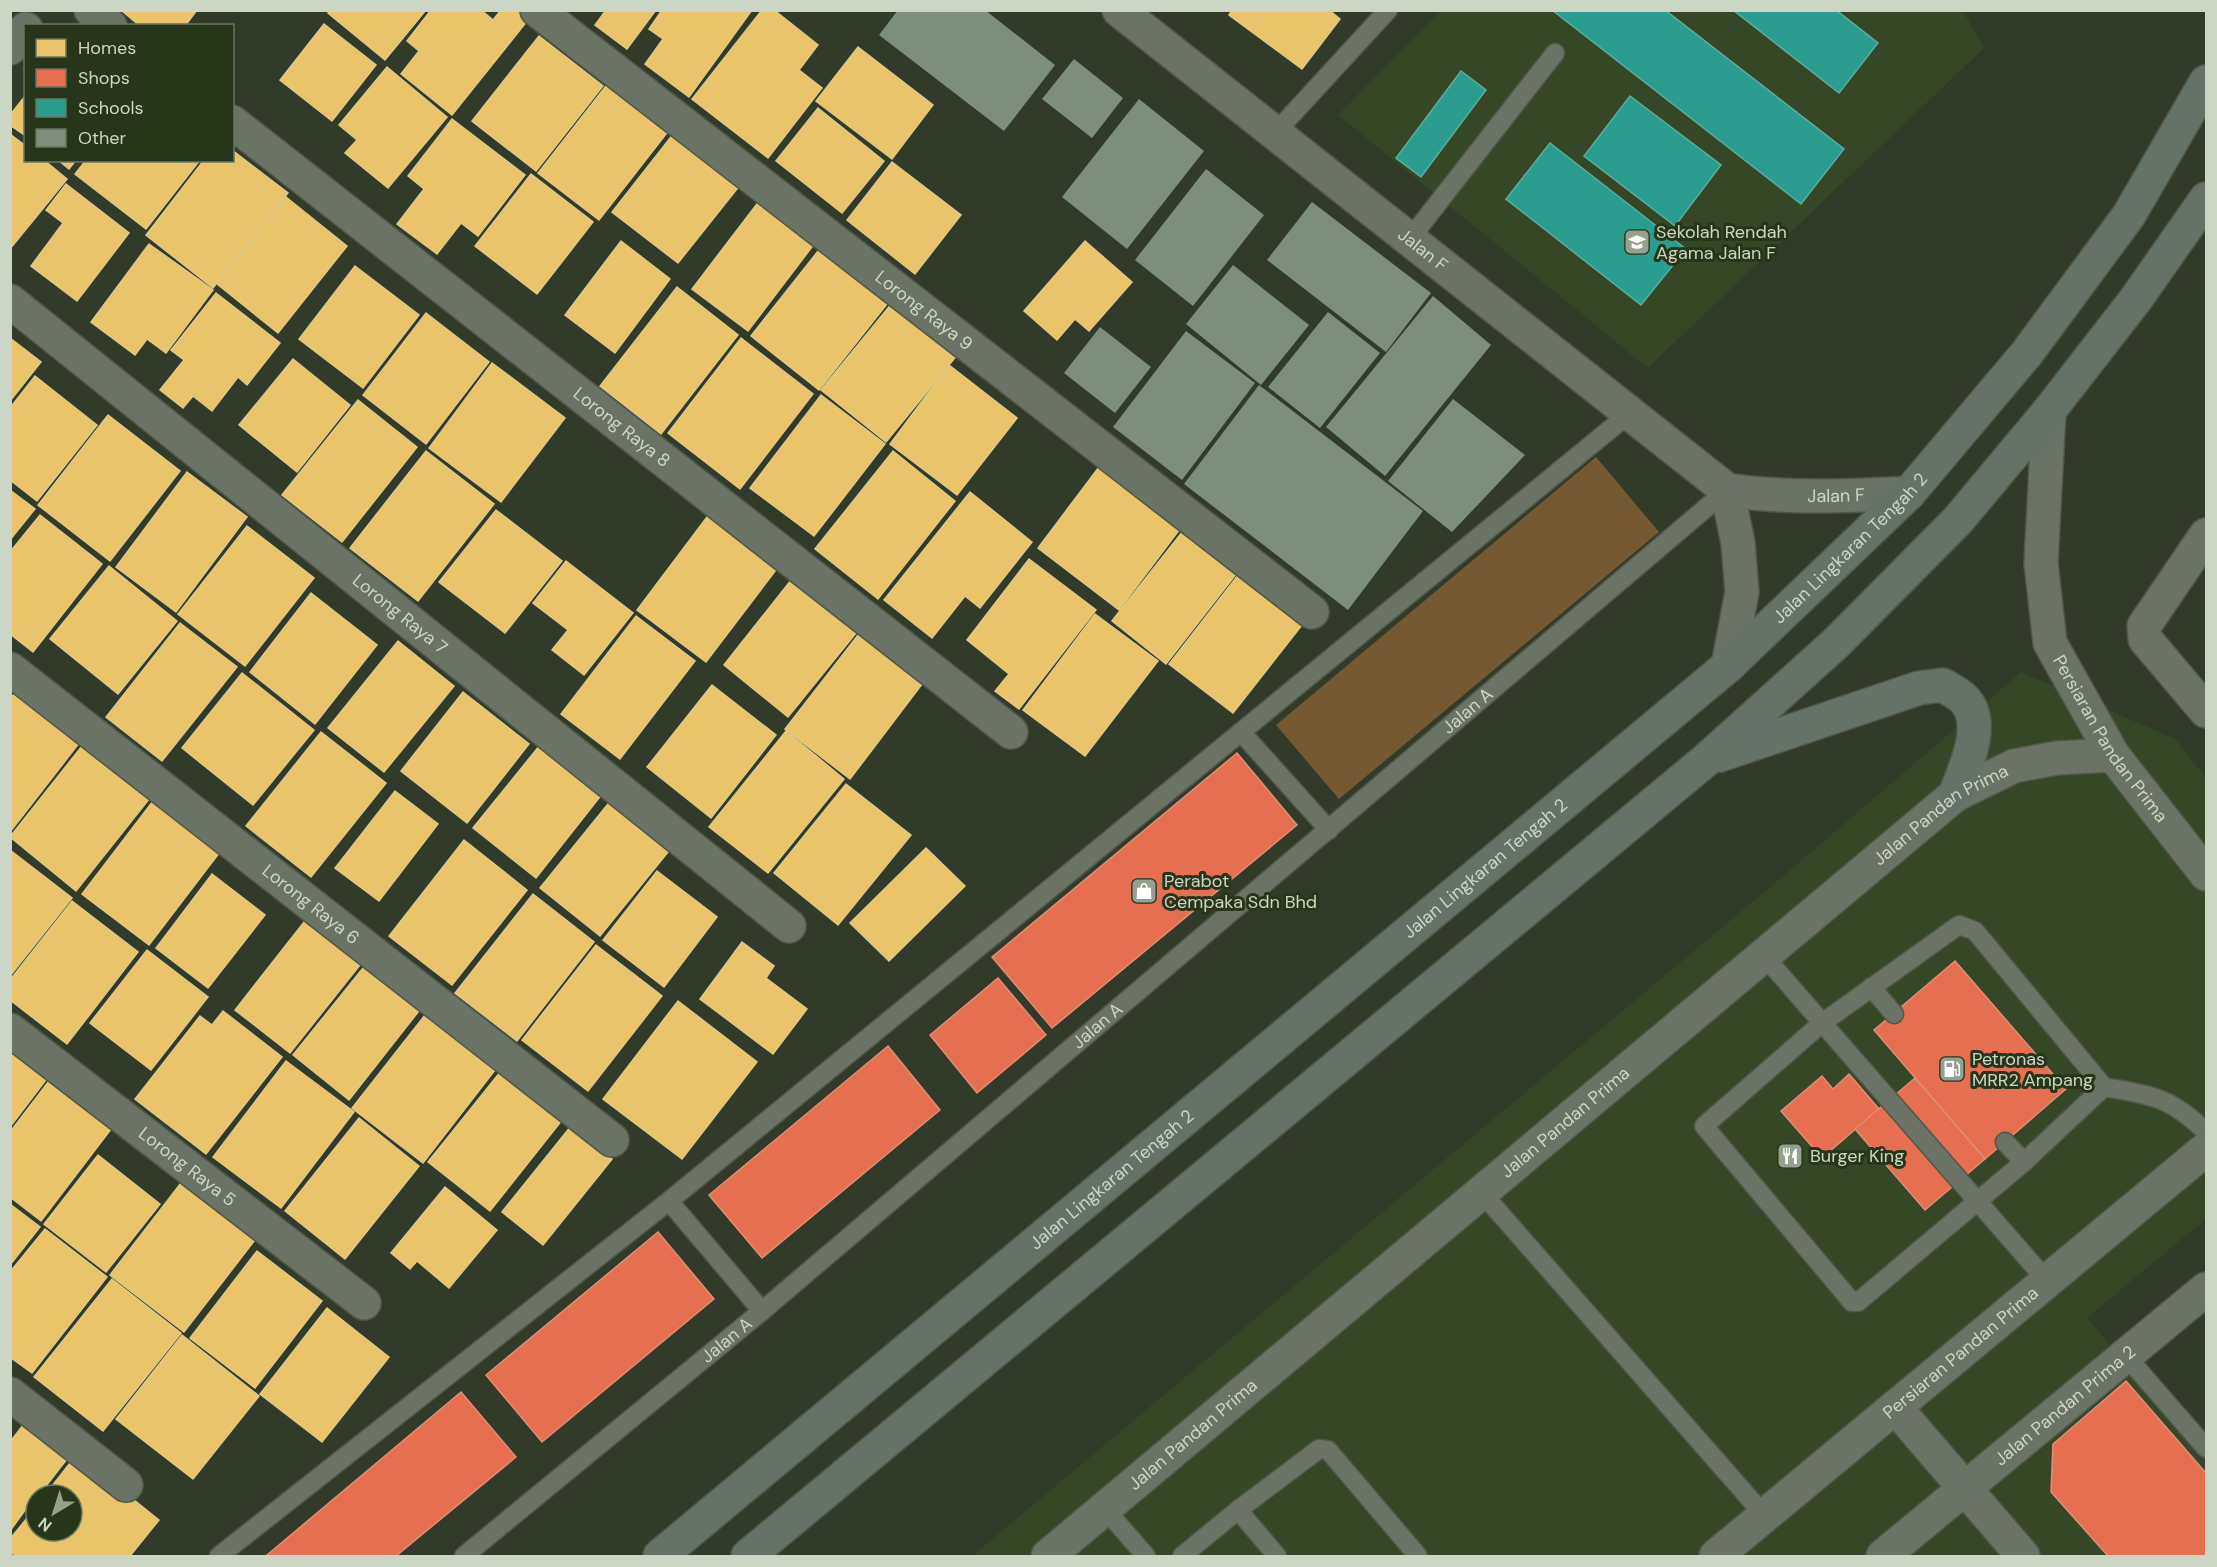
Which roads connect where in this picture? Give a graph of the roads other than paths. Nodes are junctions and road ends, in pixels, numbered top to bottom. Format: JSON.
{"nodes":[{"id":1,"x":40,"y":10,"type":"edge"},
{"id":2,"x":91,"y":10,"type":"edge"},
{"id":3,"x":537,"y":10,"type":"edge"},
{"id":4,"x":1119,"y":10,"type":"edge"},
{"id":5,"x":1388,"y":10,"type":"edge"},
{"id":6,"x":29,"y":24,"type":"edge"},
{"id":7,"x":108,"y":24,"type":"edge"},
{"id":8,"x":24,"y":31,"type":"edge"},
{"id":9,"x":10,"y":48,"type":"edge"},
{"id":10,"x":1555,"y":53,"type":"dead end"},
{"id":11,"x":2206,"y":81,"type":"edge"},
{"id":12,"x":234,"y":124,"type":"edge"},
{"id":13,"x":1275,"y":133,"type":"junction"},
{"id":14,"x":2206,"y":199,"type":"edge"},
{"id":15,"x":1409,"y":240,"type":"junction"},
{"id":16,"x":10,"y":300,"type":"edge"},
{"id":17,"x":2049,"y":411,"type":"junction"},
{"id":18,"x":1630,"y":412,"type":"junction"},
{"id":19,"x":1727,"y":490,"type":"junction"},
{"id":20,"x":1909,"y":493,"type":"junction"},
{"id":21,"x":2206,"y":535,"type":"edge"},
{"id":22,"x":1312,"y":612,"type":"dead end"},
{"id":23,"x":1728,"y":666,"type":"junction"},
{"id":24,"x":10,"y":669,"type":"edge"},
{"id":25,"x":2206,"y":711,"type":"edge"},
{"id":26,"x":1011,"y":732,"type":"dead end"},
{"id":27,"x":1241,"y":732,"type":"junction"},
{"id":28,"x":2114,"y":755,"type":"junction"},
{"id":29,"x":1706,"y":760,"type":"junction"},
{"id":30,"x":1955,"y":795,"type":"junction"},
{"id":31,"x":1329,"y":830,"type":"junction"},
{"id":32,"x":2206,"y":874,"type":"edge"},
{"id":33,"x":789,"y":926,"type":"dead end"},
{"id":34,"x":1764,"y":956,"type":"junction"},
{"id":35,"x":1871,"y":987,"type":"junction"},
{"id":36,"x":1894,"y":1014,"type":"dead end"},
{"id":37,"x":1822,"y":1023,"type":"junction"},
{"id":38,"x":10,"y":1030,"type":"edge"},
{"id":39,"x":2104,"y":1087,"type":"junction"},
{"id":40,"x":2206,"y":1132,"type":"edge"},
{"id":41,"x":612,"y":1140,"type":"dead end"},
{"id":42,"x":2005,"y":1142,"type":"dead end"},
{"id":43,"x":2206,"y":1149,"type":"edge"},
{"id":44,"x":2024,"y":1162,"type":"junction"},
{"id":45,"x":1482,"y":1193,"type":"junction"},
{"id":46,"x":669,"y":1201,"type":"junction"},
{"id":47,"x":1978,"y":1201,"type":"junction"},
{"id":48,"x":2047,"y":1281,"type":"junction"},
{"id":49,"x":2206,"y":1289,"type":"edge"},
{"id":50,"x":364,"y":1303,"type":"dead end"},
{"id":51,"x":762,"y":1311,"type":"junction"},
{"id":52,"x":2126,"y":1356,"type":"junction"},
{"id":53,"x":10,"y":1394,"type":"edge"},
{"id":54,"x":1895,"y":1407,"type":"junction"},
{"id":55,"x":2206,"y":1448,"type":"edge"},
{"id":56,"x":126,"y":1485,"type":"dead end"},
{"id":57,"x":1965,"y":1489,"type":"junction"},
{"id":58,"x":1105,"y":1509,"type":"junction"},
{"id":59,"x":1238,"y":1510,"type":"junction"},
{"id":60,"x":1765,"y":1516,"type":"junction"},
{"id":61,"x":775,"y":1543,"type":"edge"},
{"id":62,"x":227,"y":1554,"type":"edge"},
{"id":63,"x":464,"y":1557,"type":"edge"},
{"id":64,"x":660,"y":1557,"type":"edge"},
{"id":65,"x":748,"y":1557,"type":"edge"},
{"id":66,"x":1048,"y":1557,"type":"edge"},
{"id":67,"x":1146,"y":1557,"type":"edge"},
{"id":68,"x":1182,"y":1557,"type":"edge"},
{"id":69,"x":1278,"y":1557,"type":"edge"},
{"id":70,"x":1418,"y":1557,"type":"edge"},
{"id":71,"x":1716,"y":1557,"type":"edge"},
{"id":72,"x":1883,"y":1557,"type":"edge"},
{"id":73,"x":2023,"y":1557,"type":"edge"}],
"edges":[{"from":1,"to":6,"type":"street"},
{"from":2,"to":7,"type":"street"},
{"from":3,"to":22,"type":"street","name":"Lorong Raya 9"},
{"from":4,"to":13,"type":"street","name":"Jalan F"},
{"from":5,"to":13,"type":"lane"},
{"from":8,"to":9,"type":"street"},
{"from":10,"to":15,"type":"lane"},
{"from":11,"to":20,"type":"highway","name":"Jalan Lingkaran Tengah 2"},
{"from":12,"to":26,"type":"street","name":"Lorong Raya 8"},
{"from":13,"to":15,"type":"street","name":"Jalan F"},
{"from":14,"to":17,"type":"highway"},
{"from":15,"to":18,"type":"street","name":"Jalan F"},
{"from":16,"to":33,"type":"street","name":"Lorong Raya 7"},
{"from":17,"to":28,"type":"street","name":"Persiaran Pandan Prima"},
{"from":17,"to":29,"type":"highway"},
{"from":18,"to":19,"type":"street","name":"Jalan F"},
{"from":18,"to":27,"type":"lane"},
{"from":19,"to":20,"type":"street","name":"Jalan F"},
{"from":19,"to":23,"type":"street"},
{"from":19,"to":31,"type":"lane","name":"Jalan A"},
{"from":20,"to":23,"type":"highway","name":"Jalan Lingkaran Tengah 2"},
{"from":21,"to":25,"type":"street"},
{"from":23,"to":64,"type":"highway","name":"Jalan Lingkaran Tengah 2"},
{"from":24,"to":41,"type":"street","name":"Lorong Raya 6"},
{"from":27,"to":31,"type":"lane"},
{"from":27,"to":46,"type":"lane"},
{"from":28,"to":30,"type":"street","name":"Jalan Pandan Prima"},
{"from":28,"to":32,"type":"street","name":"Persiaran Pandan Prima"},
{"from":29,"to":30,"type":"highway"},
{"from":29,"to":61,"type":"highway"},
{"from":30,"to":34,"type":"street","name":"Jalan Pandan Prima"},
{"from":31,"to":51,"type":"lane","name":"Jalan A"},
{"from":34,"to":37,"type":"lane"},
{"from":34,"to":45,"type":"street","name":"Jalan Pandan Prima"},
{"from":35,"to":36,"type":"lane"},
{"from":35,"to":37,"type":"lane"},
{"from":35,"to":39,"type":"lane"},
{"from":37,"to":47,"type":"lane"},
{"from":37,"to":47,"type":"lane"},
{"from":38,"to":50,"type":"street","name":"Lorong Raya 5"},
{"from":39,"to":40,"type":"lane"},
{"from":39,"to":44,"type":"lane"},
{"from":42,"to":44,"type":"lane"},
{"from":43,"to":48,"type":"street","name":"Persiaran Pandan Prima"},
{"from":44,"to":47,"type":"lane"},
{"from":45,"to":58,"type":"street","name":"Jalan Pandan Prima"},
{"from":45,"to":60,"type":"lane"},
{"from":46,"to":51,"type":"lane"},
{"from":46,"to":62,"type":"lane"},
{"from":47,"to":48,"type":"lane"},
{"from":48,"to":54,"type":"street","name":"Persiaran Pandan Prima"},
{"from":49,"to":52,"type":"street","name":"Jalan Pandan Prima 2"},
{"from":51,"to":63,"type":"lane","name":"Jalan A"},
{"from":52,"to":55,"type":"lane"},
{"from":52,"to":57,"type":"street","name":"Jalan Pandan Prima 2"},
{"from":53,"to":56,"type":"street"},
{"from":54,"to":57,"type":"street"},
{"from":54,"to":60,"type":"street","name":"Persiaran Pandan Prima"},
{"from":57,"to":72,"type":"street","name":"Jalan Pandan Prima 2"},
{"from":57,"to":73,"type":"street"},
{"from":58,"to":66,"type":"street","name":"Jalan Pandan Prima"},
{"from":58,"to":67,"type":"lane"},
{"from":59,"to":68,"type":"lane"},
{"from":59,"to":69,"type":"lane"},
{"from":59,"to":70,"type":"lane"},
{"from":60,"to":71,"type":"street","name":"Persiaran Pandan Prima"},
{"from":61,"to":65,"type":"highway"}]}
